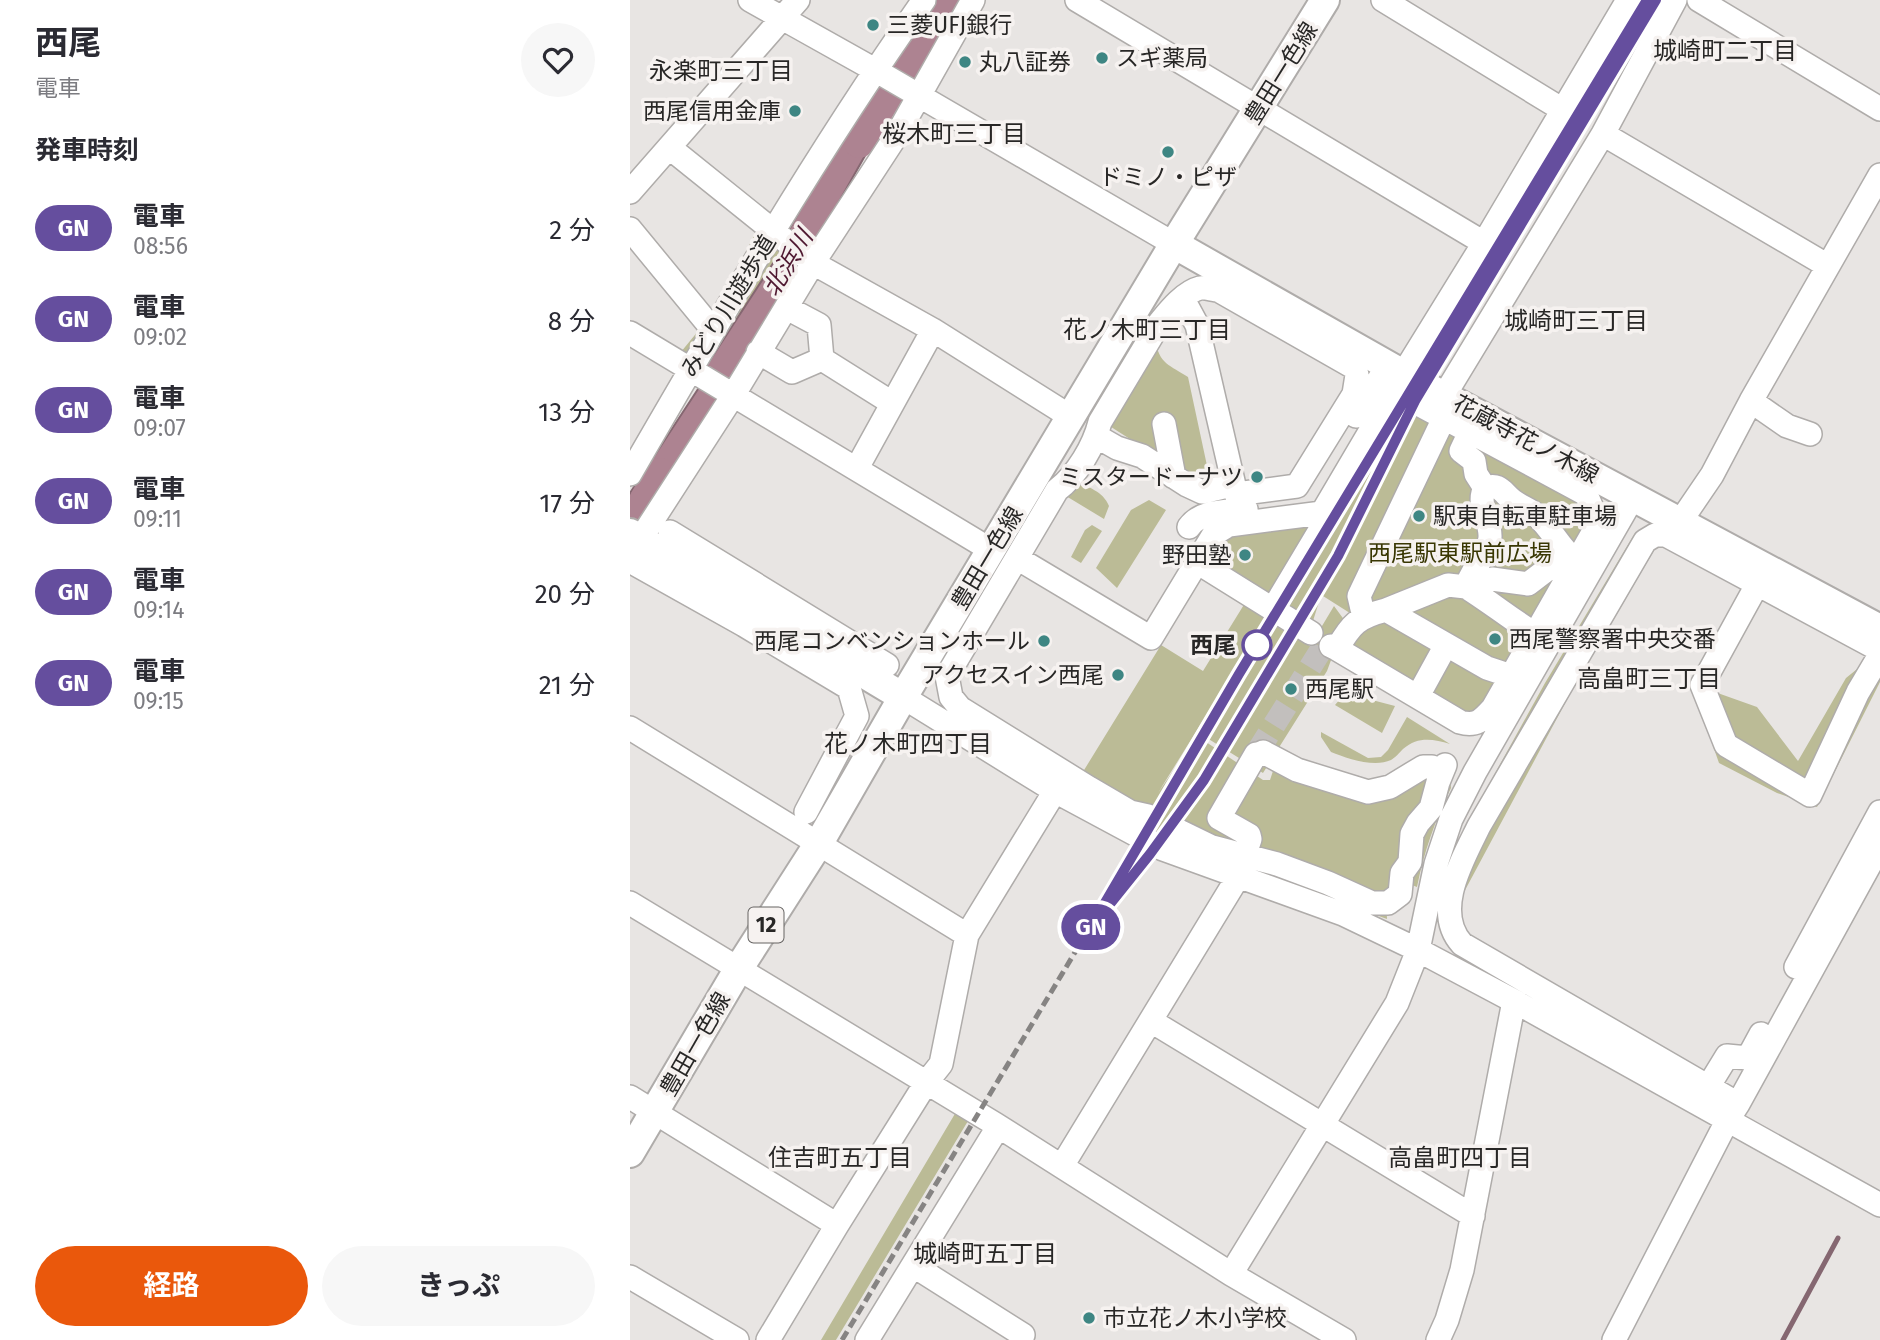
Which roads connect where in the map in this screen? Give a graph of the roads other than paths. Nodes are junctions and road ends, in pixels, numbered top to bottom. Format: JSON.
{"nodes":[{"id":1,"x":750,"y":0,"type":"edge"},
{"id":2,"x":798,"y":0,"type":"edge"},
{"id":3,"x":924,"y":0,"type":"edge"},
{"id":4,"x":973,"y":0,"type":"edge"},
{"id":5,"x":1077,"y":0,"type":"edge"},
{"id":6,"x":1325,"y":0,"type":"edge"},
{"id":7,"x":1383,"y":0,"type":"edge"},
{"id":8,"x":1628,"y":0,"type":"edge"},
{"id":9,"x":1675,"y":0,"type":"edge"},
{"id":10,"x":1699,"y":0,"type":"edge"},
{"id":11,"x":783,"y":19,"type":"junction"},
{"id":12,"x":876,"y":71,"type":"junction"},
{"id":13,"x":912,"y":93,"type":"junction"},
{"id":14,"x":1259,"y":108,"type":"junction"},
{"id":15,"x":1880,"y":109,"type":"edge"},
{"id":16,"x":1563,"y":110,"type":"junction"},
{"id":17,"x":1603,"y":134,"type":"junction"},
{"id":18,"x":670,"y":148,"type":"junction"},
{"id":19,"x":1880,"y":175,"type":"edge"},
{"id":20,"x":630,"y":192,"type":"edge"},
{"id":21,"x":630,"y":229,"type":"edge"},
{"id":22,"x":772,"y":231,"type":"junction"},
{"id":23,"x":1484,"y":243,"type":"junction"},
{"id":24,"x":1174,"y":244,"type":"junction"},
{"id":25,"x":813,"y":263,"type":"junction"},
{"id":26,"x":1828,"y":266,"type":"junction"},
{"id":27,"x":1183,"y":299,"type":"junction"},
{"id":28,"x":787,"y":308,"type":"junction"},
{"id":29,"x":713,"y":330,"type":"junction"},
{"id":30,"x":933,"y":330,"type":"junction"},
{"id":31,"x":630,"y":333,"type":"edge"},
{"id":32,"x":758,"y":352,"type":"junction"},
{"id":33,"x":822,"y":359,"type":"junction"},
{"id":34,"x":690,"y":370,"type":"junction"},
{"id":35,"x":1395,"y":370,"type":"junction"},
{"id":36,"x":734,"y":394,"type":"junction"},
{"id":37,"x":1751,"y":401,"type":"junction"},
{"id":38,"x":892,"y":403,"type":"junction"},
{"id":39,"x":1444,"y":407,"type":"junction"},
{"id":40,"x":1071,"y":417,"type":"junction"},
{"id":41,"x":1164,"y":424,"type":"dead end"},
{"id":42,"x":1471,"y":432,"type":"junction"},
{"id":43,"x":1810,"y":434,"type":"dead end"},
{"id":44,"x":1096,"y":436,"type":"junction"},
{"id":45,"x":857,"y":468,"type":"junction"},
{"id":46,"x":630,"y":474,"type":"edge"},
{"id":47,"x":1174,"y":477,"type":"junction"},
{"id":48,"x":1232,"y":485,"type":"junction"},
{"id":49,"x":1485,"y":488,"type":"junction"},
{"id":50,"x":1633,"y":497,"type":"junction"},
{"id":51,"x":1322,"y":513,"type":"junction"},
{"id":52,"x":1680,"y":522,"type":"junction"},
{"id":53,"x":1189,"y":527,"type":"dead end"},
{"id":54,"x":670,"y":532,"type":"dead end"},
{"id":55,"x":632,"y":544,"type":"edge"},
{"id":56,"x":1004,"y":554,"type":"junction"},
{"id":57,"x":1574,"y":560,"type":"junction"},
{"id":58,"x":1197,"y":562,"type":"junction"},
{"id":59,"x":1758,"y":583,"type":"junction"},
{"id":60,"x":1466,"y":587,"type":"junction"},
{"id":61,"x":1273,"y":609,"type":"junction"},
{"id":62,"x":1377,"y":612,"type":"junction"},
{"id":63,"x":1880,"y":629,"type":"edge"},
{"id":64,"x":1311,"y":633,"type":"dead end"},
{"id":65,"x":1535,"y":634,"type":"junction"},
{"id":66,"x":1446,"y":645,"type":"junction"},
{"id":67,"x":1880,"y":653,"type":"edge"},
{"id":68,"x":887,"y":665,"type":"dead end"},
{"id":69,"x":1511,"y":676,"type":"junction"},
{"id":70,"x":1418,"y":696,"type":"junction"},
{"id":71,"x":903,"y":698,"type":"junction"},
{"id":72,"x":630,"y":728,"type":"edge"},
{"id":73,"x":1055,"y":791,"type":"junction"},
{"id":74,"x":806,"y":812,"type":"dead end"},
{"id":75,"x":1880,"y":812,"type":"edge"},
{"id":76,"x":1147,"y":816,"type":"dead end"},
{"id":77,"x":1219,"y":819,"type":"junction"},
{"id":78,"x":1177,"y":830,"type":"dead end"},
{"id":79,"x":819,"y":843,"type":"junction"},
{"id":80,"x":1205,"y":844,"type":"junction"},
{"id":81,"x":1880,"y":846,"type":"edge"},
{"id":82,"x":1245,"y":854,"type":"junction"},
{"id":83,"x":1238,"y":877,"type":"junction"},
{"id":84,"x":630,"y":903,"type":"edge"},
{"id":85,"x":967,"y":935,"type":"junction"},
{"id":86,"x":1418,"y":950,"type":"junction"},
{"id":87,"x":739,"y":968,"type":"junction"},
{"id":88,"x":1514,"y":1001,"type":"junction"},
{"id":89,"x":1151,"y":1021,"type":"junction"},
{"id":90,"x":926,"y":1083,"type":"junction"},
{"id":91,"x":1708,"y":1087,"type":"junction"},
{"id":92,"x":630,"y":1097,"type":"edge"},
{"id":93,"x":656,"y":1112,"type":"junction"},
{"id":94,"x":1732,"y":1112,"type":"junction"},
{"id":95,"x":1324,"y":1124,"type":"junction"},
{"id":96,"x":998,"y":1127,"type":"junction"},
{"id":97,"x":630,"y":1153,"type":"edge"},
{"id":98,"x":1062,"y":1166,"type":"junction"},
{"id":99,"x":1880,"y":1205,"type":"edge"},
{"id":100,"x":1473,"y":1216,"type":"junction"},
{"id":101,"x":837,"y":1225,"type":"junction"},
{"id":102,"x":914,"y":1266,"type":"junction"},
{"id":103,"x":1231,"y":1274,"type":"junction"},
{"id":104,"x":630,"y":1277,"type":"edge"},
{"id":105,"x":737,"y":1340,"type":"edge"},
{"id":106,"x":768,"y":1340,"type":"edge"},
{"id":107,"x":867,"y":1340,"type":"edge"},
{"id":108,"x":1020,"y":1340,"type":"edge"},
{"id":109,"x":1344,"y":1340,"type":"edge"},
{"id":110,"x":1438,"y":1340,"type":"edge"},
{"id":111,"x":1614,"y":1340,"type":"edge"}],
"edges":[{"from":1,"to":11,"type":"street"},
{"from":2,"to":11,"type":"street"},
{"from":3,"to":12,"type":"street","name":"みどり川遊歩道"},
{"from":4,"to":13,"type":"street"},
{"from":5,"to":14,"type":"street"},
{"from":6,"to":14,"type":"main road","name":"豊田一色線","number":"12"},
{"from":7,"to":16,"type":"street"},
{"from":8,"to":16,"type":"street"},
{"from":9,"to":17,"type":"street"},
{"from":10,"to":15,"type":"street"},
{"from":11,"to":12,"type":"street"},
{"from":11,"to":18,"type":"street"},
{"from":12,"to":13,"type":"street"},
{"from":12,"to":22,"type":"street","name":"みどり川遊歩道"},
{"from":13,"to":24,"type":"street"},
{"from":13,"to":25,"type":"street"},
{"from":14,"to":23,"type":"street"},
{"from":14,"to":24,"type":"main road","name":"豊田一色線","number":"12"},
{"from":16,"to":23,"type":"street"},
{"from":17,"to":26,"type":"street"},
{"from":17,"to":39,"type":"street"},
{"from":18,"to":20,"type":"street"},
{"from":18,"to":22,"type":"street"},
{"from":19,"to":26,"type":"street"},
{"from":21,"to":29,"type":"street"},
{"from":22,"to":25,"type":"street"},
{"from":22,"to":29,"type":"street","name":"みどり川遊歩道"},
{"from":23,"to":35,"type":"street"},
{"from":24,"to":35,"type":"main road","name":"花蔵寺花ノ木線"},
{"from":24,"to":40,"type":"main road","name":"豊田一色線","number":"12"},
{"from":25,"to":28,"type":"street"},
{"from":25,"to":30,"type":"street"},
{"from":26,"to":37,"type":"street"},
{"from":27,"to":44,"type":"street"},
{"from":27,"to":48,"type":"street"},
{"from":27,"to":48,"type":"street"},
{"from":28,"to":32,"type":"street"},
{"from":28,"to":33,"type":"street"},
{"from":29,"to":34,"type":"street","name":"みどり川遊歩道"},
{"from":30,"to":38,"type":"street"},
{"from":30,"to":40,"type":"street"},
{"from":31,"to":34,"type":"street"},
{"from":32,"to":33,"type":"street"},
{"from":32,"to":36,"type":"street"},
{"from":33,"to":38,"type":"street"},
{"from":34,"to":36,"type":"street"},
{"from":34,"to":46,"type":"street","name":"みどり川遊歩道"},
{"from":35,"to":39,"type":"main road","name":"花蔵寺花ノ木線"},
{"from":35,"to":53,"type":"street"},
{"from":36,"to":45,"type":"street"},
{"from":36,"to":55,"type":"street"},
{"from":37,"to":43,"type":"street"},
{"from":37,"to":52,"type":"street"},
{"from":38,"to":45,"type":"street"},
{"from":39,"to":42,"type":"street"},
{"from":39,"to":50,"type":"main road","name":"花蔵寺花ノ木線"},
{"from":39,"to":51,"type":"street"},
{"from":39,"to":62,"type":"street"},
{"from":40,"to":56,"type":"main road","name":"豊田一色線","number":"12"},
{"from":41,"to":47,"type":"street"},
{"from":42,"to":49,"type":"street"},
{"from":42,"to":57,"type":"street"},
{"from":44,"to":47,"type":"street"},
{"from":44,"to":56,"type":"street"},
{"from":45,"to":56,"type":"street"},
{"from":47,"to":48,"type":"street"},
{"from":49,"to":57,"type":"street"},
{"from":49,"to":60,"type":"street"},
{"from":50,"to":52,"type":"main road","name":"花蔵寺花ノ木線"},
{"from":50,"to":86,"type":"street"},
{"from":51,"to":58,"type":"street"},
{"from":51,"to":61,"type":"street"},
{"from":52,"to":63,"type":"main road","name":"花蔵寺花ノ木線"},
{"from":54,"to":68,"type":"street"},
{"from":55,"to":71,"type":"main road"},
{"from":55,"to":74,"type":"street"},
{"from":56,"to":58,"type":"street"},
{"from":56,"to":71,"type":"main road","name":"豊田一色線","number":"12"},
{"from":56,"to":76,"type":"street"},
{"from":57,"to":60,"type":"street"},
{"from":57,"to":65,"type":"street"},
{"from":58,"to":61,"type":"street"},
{"from":59,"to":67,"type":"street"},
{"from":59,"to":67,"type":"street"},
{"from":59,"to":91,"type":"street"},
{"from":60,"to":62,"type":"street"},
{"from":60,"to":65,"type":"street"},
{"from":61,"to":64,"type":"street"},
{"from":62,"to":66,"type":"street"},
{"from":62,"to":70,"type":"street"},
{"from":65,"to":69,"type":"street"},
{"from":66,"to":69,"type":"street"},
{"from":66,"to":70,"type":"street"},
{"from":69,"to":70,"type":"street"},
{"from":71,"to":73,"type":"street"},
{"from":71,"to":79,"type":"main road","name":"豊田一色線","number":"12"},
{"from":72,"to":79,"type":"street"},
{"from":73,"to":83,"type":"street"},
{"from":73,"to":85,"type":"street"},
{"from":75,"to":91,"type":"street"},
{"from":77,"to":80,"type":"street"},
{"from":77,"to":82,"type":"street"},
{"from":77,"to":82,"type":"street"},
{"from":78,"to":80,"type":"street"},
{"from":79,"to":85,"type":"street"},
{"from":79,"to":87,"type":"main road","name":"豊田一色線","number":"12"},
{"from":80,"to":82,"type":"street"},
{"from":81,"to":94,"type":"street"},
{"from":83,"to":86,"type":"street"},
{"from":83,"to":89,"type":"street"},
{"from":84,"to":87,"type":"street"},
{"from":85,"to":90,"type":"street"},
{"from":86,"to":88,"type":"street"},
{"from":86,"to":95,"type":"street"},
{"from":87,"to":90,"type":"street"},
{"from":87,"to":93,"type":"main road","name":"豊田一色線","number":"12"},
{"from":88,"to":94,"type":"street"},
{"from":88,"to":100,"type":"street"},
{"from":89,"to":95,"type":"street"},
{"from":89,"to":98,"type":"street"},
{"from":90,"to":96,"type":"street"},
{"from":90,"to":101,"type":"street"},
{"from":91,"to":94,"type":"street"},
{"from":92,"to":93,"type":"street"},
{"from":93,"to":97,"type":"main road","name":"豊田一色線","number":"12"},
{"from":93,"to":101,"type":"street"},
{"from":94,"to":99,"type":"street"},
{"from":94,"to":111,"type":"street"},
{"from":95,"to":100,"type":"street"},
{"from":95,"to":103,"type":"street"},
{"from":96,"to":98,"type":"street"},
{"from":96,"to":102,"type":"street"},
{"from":98,"to":103,"type":"street"},
{"from":100,"to":110,"type":"street"},
{"from":101,"to":106,"type":"street"},
{"from":102,"to":107,"type":"street"},
{"from":102,"to":108,"type":"street"},
{"from":103,"to":109,"type":"street"},
{"from":104,"to":105,"type":"street"}]}
